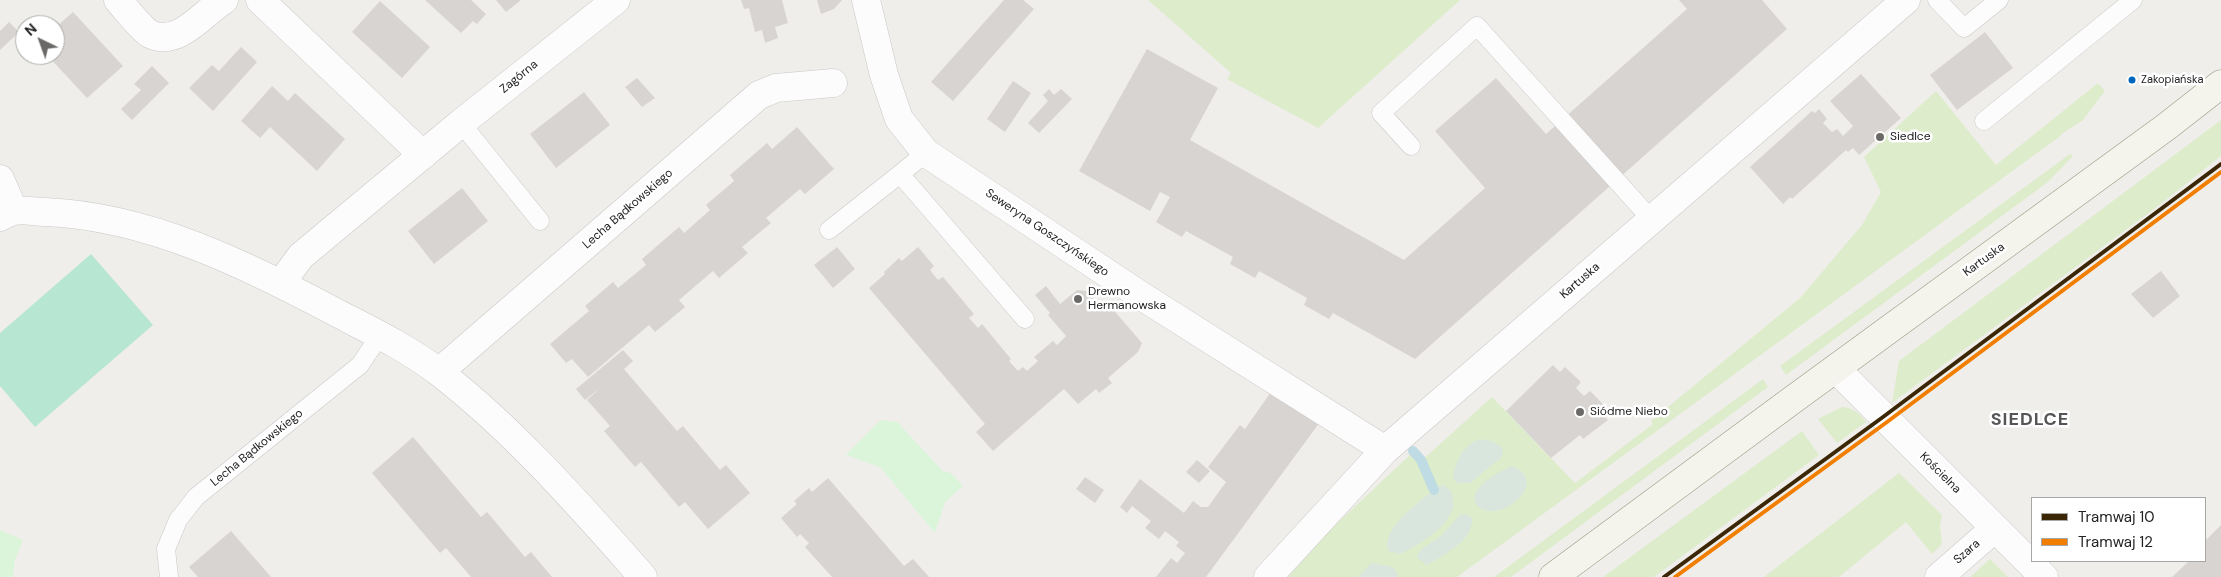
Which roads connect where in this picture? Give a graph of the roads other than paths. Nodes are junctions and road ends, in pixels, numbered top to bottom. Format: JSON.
{"nodes":[{"id":1,"x":118,"y":0,"type":"edge"},
{"id":2,"x":224,"y":0,"type":"edge"},
{"id":3,"x":260,"y":0,"type":"edge"},
{"id":4,"x":616,"y":0,"type":"edge"},
{"id":5,"x":866,"y":0,"type":"edge"},
{"id":6,"x":1906,"y":0,"type":"edge"},
{"id":7,"x":1937,"y":0,"type":"edge"},
{"id":8,"x":1999,"y":0,"type":"edge"},
{"id":9,"x":2133,"y":0,"type":"edge"},
{"id":10,"x":833,"y":83,"type":"dead end"},
{"id":11,"x":2221,"y":84,"type":"edge"},
{"id":12,"x":1984,"y":121,"type":"dead end"},
{"id":13,"x":461,"y":123,"type":"junction"},
{"id":14,"x":1411,"y":146,"type":"dead end"},
{"id":15,"x":926,"y":153,"type":"junction"},
{"id":16,"x":423,"y":154,"type":"junction"},
{"id":17,"x":900,"y":174,"type":"junction"},
{"id":18,"x":0,"y":179,"type":"edge"},
{"id":19,"x":7,"y":214,"type":"edge"},
{"id":20,"x":1651,"y":219,"type":"junction"},
{"id":21,"x":540,"y":221,"type":"dead end"},
{"id":22,"x":829,"y":230,"type":"dead end"},
{"id":23,"x":281,"y":283,"type":"junction"},
{"id":24,"x":1025,"y":319,"type":"dead end"},
{"id":25,"x":380,"y":336,"type":"junction"},
{"id":26,"x":1836,"y":369,"type":"junction"},
{"id":27,"x":439,"y":372,"type":"junction"},
{"id":28,"x":1385,"y":450,"type":"junction"},
{"id":29,"x":1995,"y":528,"type":"junction"},
{"id":30,"x":169,"y":577,"type":"edge"},
{"id":31,"x":643,"y":577,"type":"edge"},
{"id":32,"x":1268,"y":577,"type":"edge"},
{"id":33,"x":1553,"y":577,"type":"edge"},
{"id":34,"x":1939,"y":577,"type":"edge"},
{"id":35,"x":2044,"y":577,"type":"edge"}],
"edges":[{"from":1,"to":2,"type":"street"},
{"from":3,"to":16,"type":"street"},
{"from":4,"to":13,"type":"street","name":"Zagórna"},
{"from":5,"to":15,"type":"street","name":"Seweryna Goszczyńskiego"},
{"from":6,"to":20,"type":"street","name":"Kartuska"},
{"from":7,"to":8,"type":"lane"},
{"from":9,"to":12,"type":"lane"},
{"from":10,"to":27,"type":"street","name":"Lecha Bądkowskiego"},
{"from":11,"to":26,"type":"main road","name":"Kartuska"},
{"from":13,"to":16,"type":"street","name":"Zagórna"},
{"from":13,"to":21,"type":"lane"},
{"from":14,"to":20,"type":"lane"},
{"from":15,"to":17,"type":"lane"},
{"from":15,"to":28,"type":"street","name":"Seweryna Goszczyńskiego"},
{"from":16,"to":23,"type":"street","name":"Zagórna"},
{"from":17,"to":22,"type":"lane"},
{"from":17,"to":24,"type":"lane"},
{"from":18,"to":19,"type":"street"},
{"from":19,"to":23,"type":"street"},
{"from":20,"to":28,"type":"street","name":"Kartuska"},
{"from":23,"to":25,"type":"street"},
{"from":25,"to":27,"type":"street"},
{"from":25,"to":30,"type":"lane","name":"Lecha Bądkowskiego"},
{"from":26,"to":29,"type":"street","name":"Kościelna"},
{"from":26,"to":33,"type":"main road","name":"Kartuska"},
{"from":27,"to":31,"type":"street"},
{"from":28,"to":32,"type":"street","name":"Kartuska"},
{"from":29,"to":34,"type":"street","name":"Szara"},
{"from":29,"to":35,"type":"street","name":"Kościelna"}]}
